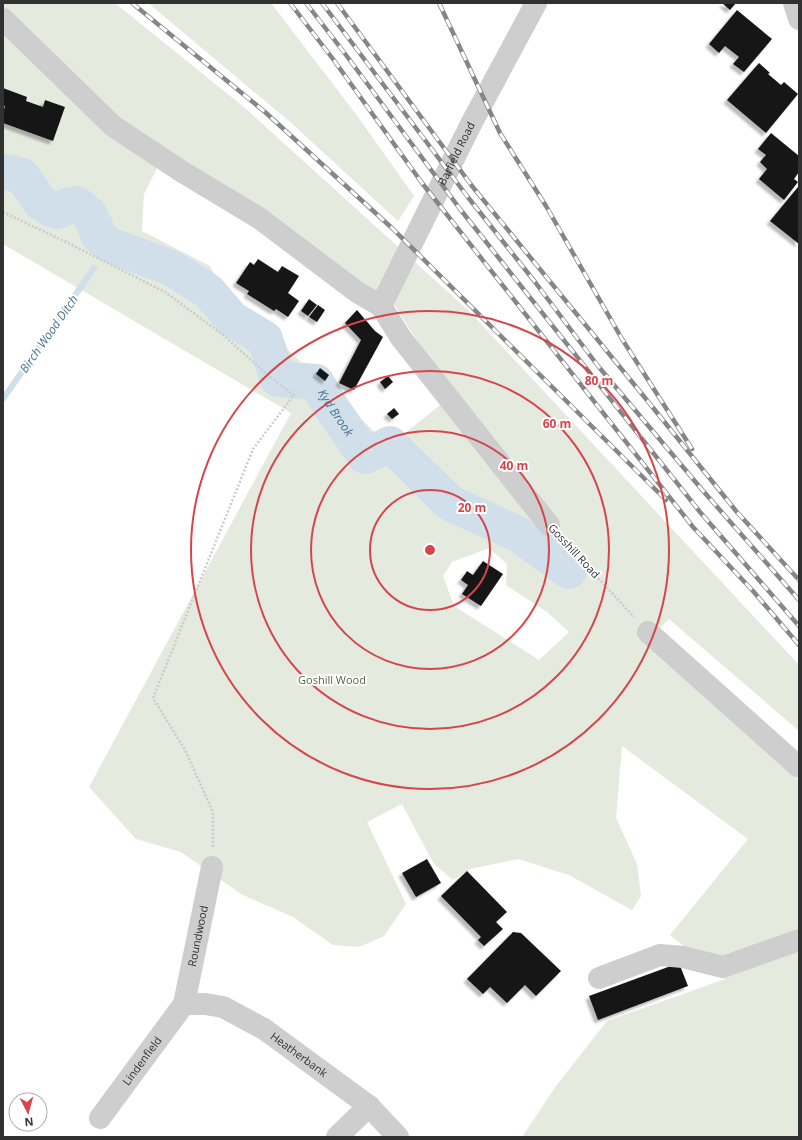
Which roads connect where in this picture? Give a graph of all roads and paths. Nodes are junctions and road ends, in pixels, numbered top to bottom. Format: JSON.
{"nodes":[{"id":1,"x":536,"y":3,"type":"edge"},
{"id":2,"x":794,"y":3,"type":"edge"},
{"id":3,"x":799,"y":18,"type":"edge"},
{"id":4,"x":3,"y":19,"type":"edge"},
{"id":5,"x":3,"y":212,"type":"edge"},
{"id":6,"x":381,"y":306,"type":"junction"},
{"id":7,"x":549,"y":525,"type":"joint"},
{"id":8,"x":648,"y":632,"type":"joint"},
{"id":9,"x":799,"y":766,"type":"edge"},
{"id":10,"x":212,"y":867,"type":"joint"},
{"id":11,"x":799,"y":940,"type":"edge"},
{"id":12,"x":598,"y":978,"type":"dead end"},
{"id":13,"x":184,"y":1004,"type":"junction"},
{"id":14,"x":369,"y":1106,"type":"junction"},
{"id":15,"x":100,"y":1118,"type":"dead end"},
{"id":16,"x":336,"y":1137,"type":"edge"},
{"id":17,"x":398,"y":1137,"type":"edge"}],
"edges":[{"from":1,"to":6,"type":"street","name":"Barfield Road"},
{"from":2,"to":3,"type":"street"},
{"from":4,"to":6,"type":"street"},
{"from":5,"to":10,"type":"path"},
{"from":6,"to":7,"type":"street","name":"Gosshill Road"},
{"from":7,"to":8,"type":"path","name":"Gosshill Road"},
{"from":8,"to":9,"type":"street"},
{"from":10,"to":13,"type":"street","name":"Roundwood"},
{"from":11,"to":12,"type":"street"},
{"from":13,"to":14,"type":"street","name":"Heatherbank"},
{"from":13,"to":15,"type":"street","name":"Lindenfield"},
{"from":14,"to":16,"type":"street"},
{"from":14,"to":17,"type":"street","name":"Heatherbank"}]}
